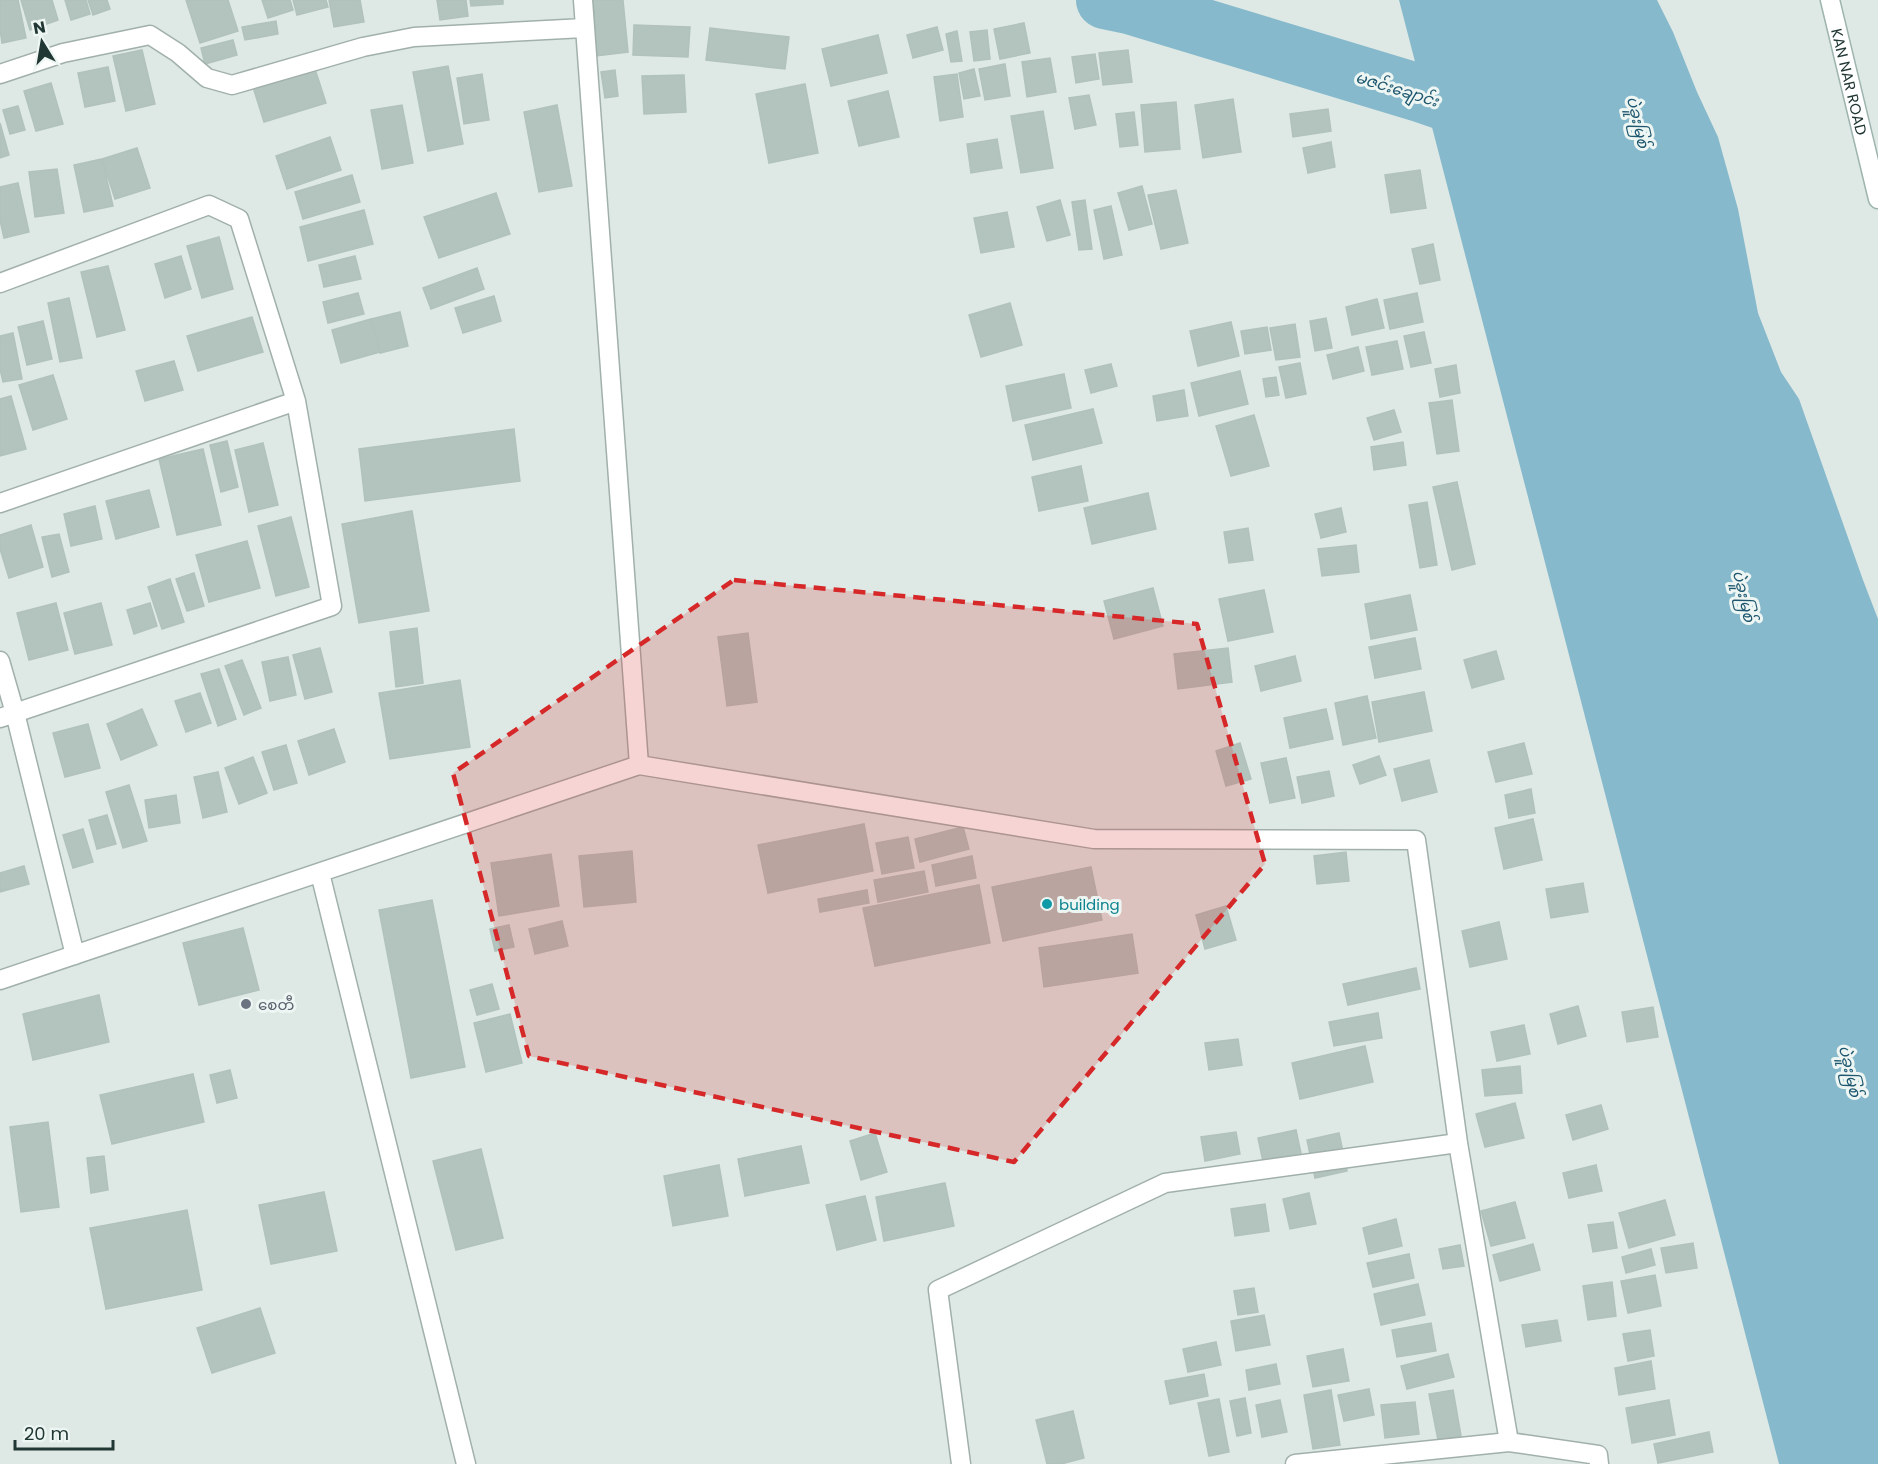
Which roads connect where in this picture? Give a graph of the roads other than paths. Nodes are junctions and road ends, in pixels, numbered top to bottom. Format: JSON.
{"nodes":[{"id":1,"x":583,"y":0,"type":"edge"},
{"id":2,"x":1830,"y":0,"type":"edge"},
{"id":3,"x":584,"y":28,"type":"junction"},
{"id":4,"x":0,"y":74,"type":"edge"},
{"id":5,"x":1878,"y":199,"type":"edge"},
{"id":6,"x":0,"y":283,"type":"edge"},
{"id":7,"x":296,"y":401,"type":"junction"},
{"id":8,"x":0,"y":503,"type":"edge"},
{"id":9,"x":0,"y":661,"type":"edge"},
{"id":10,"x":8,"y":715,"type":"edge"},
{"id":11,"x":639,"y":765,"type":"junction"},
{"id":12,"x":320,"y":873,"type":"junction"},
{"id":13,"x":75,"y":954,"type":"junction"},
{"id":14,"x":0,"y":980,"type":"edge"},
{"id":15,"x":1458,"y":1143,"type":"junction"},
{"id":16,"x":1509,"y":1442,"type":"junction"},
{"id":17,"x":466,"y":1464,"type":"edge"},
{"id":18,"x":961,"y":1464,"type":"edge"},
{"id":19,"x":1295,"y":1464,"type":"edge"},
{"id":20,"x":1599,"y":1464,"type":"edge"}],
"edges":[{"from":1,"to":3,"type":"street"},
{"from":2,"to":5,"type":"street","name":"KAN NAR ROAD"},
{"from":3,"to":4,"type":"street"},
{"from":3,"to":11,"type":"street"},
{"from":6,"to":7,"type":"street"},
{"from":7,"to":8,"type":"street"},
{"from":7,"to":10,"type":"street"},
{"from":9,"to":10,"type":"street"},
{"from":10,"to":13,"type":"street"},
{"from":11,"to":12,"type":"street"},
{"from":11,"to":15,"type":"street"},
{"from":12,"to":13,"type":"street"},
{"from":12,"to":17,"type":"street"},
{"from":13,"to":14,"type":"street"},
{"from":15,"to":16,"type":"street"},
{"from":15,"to":18,"type":"street"},
{"from":16,"to":19,"type":"street"},
{"from":16,"to":20,"type":"street"}]}
